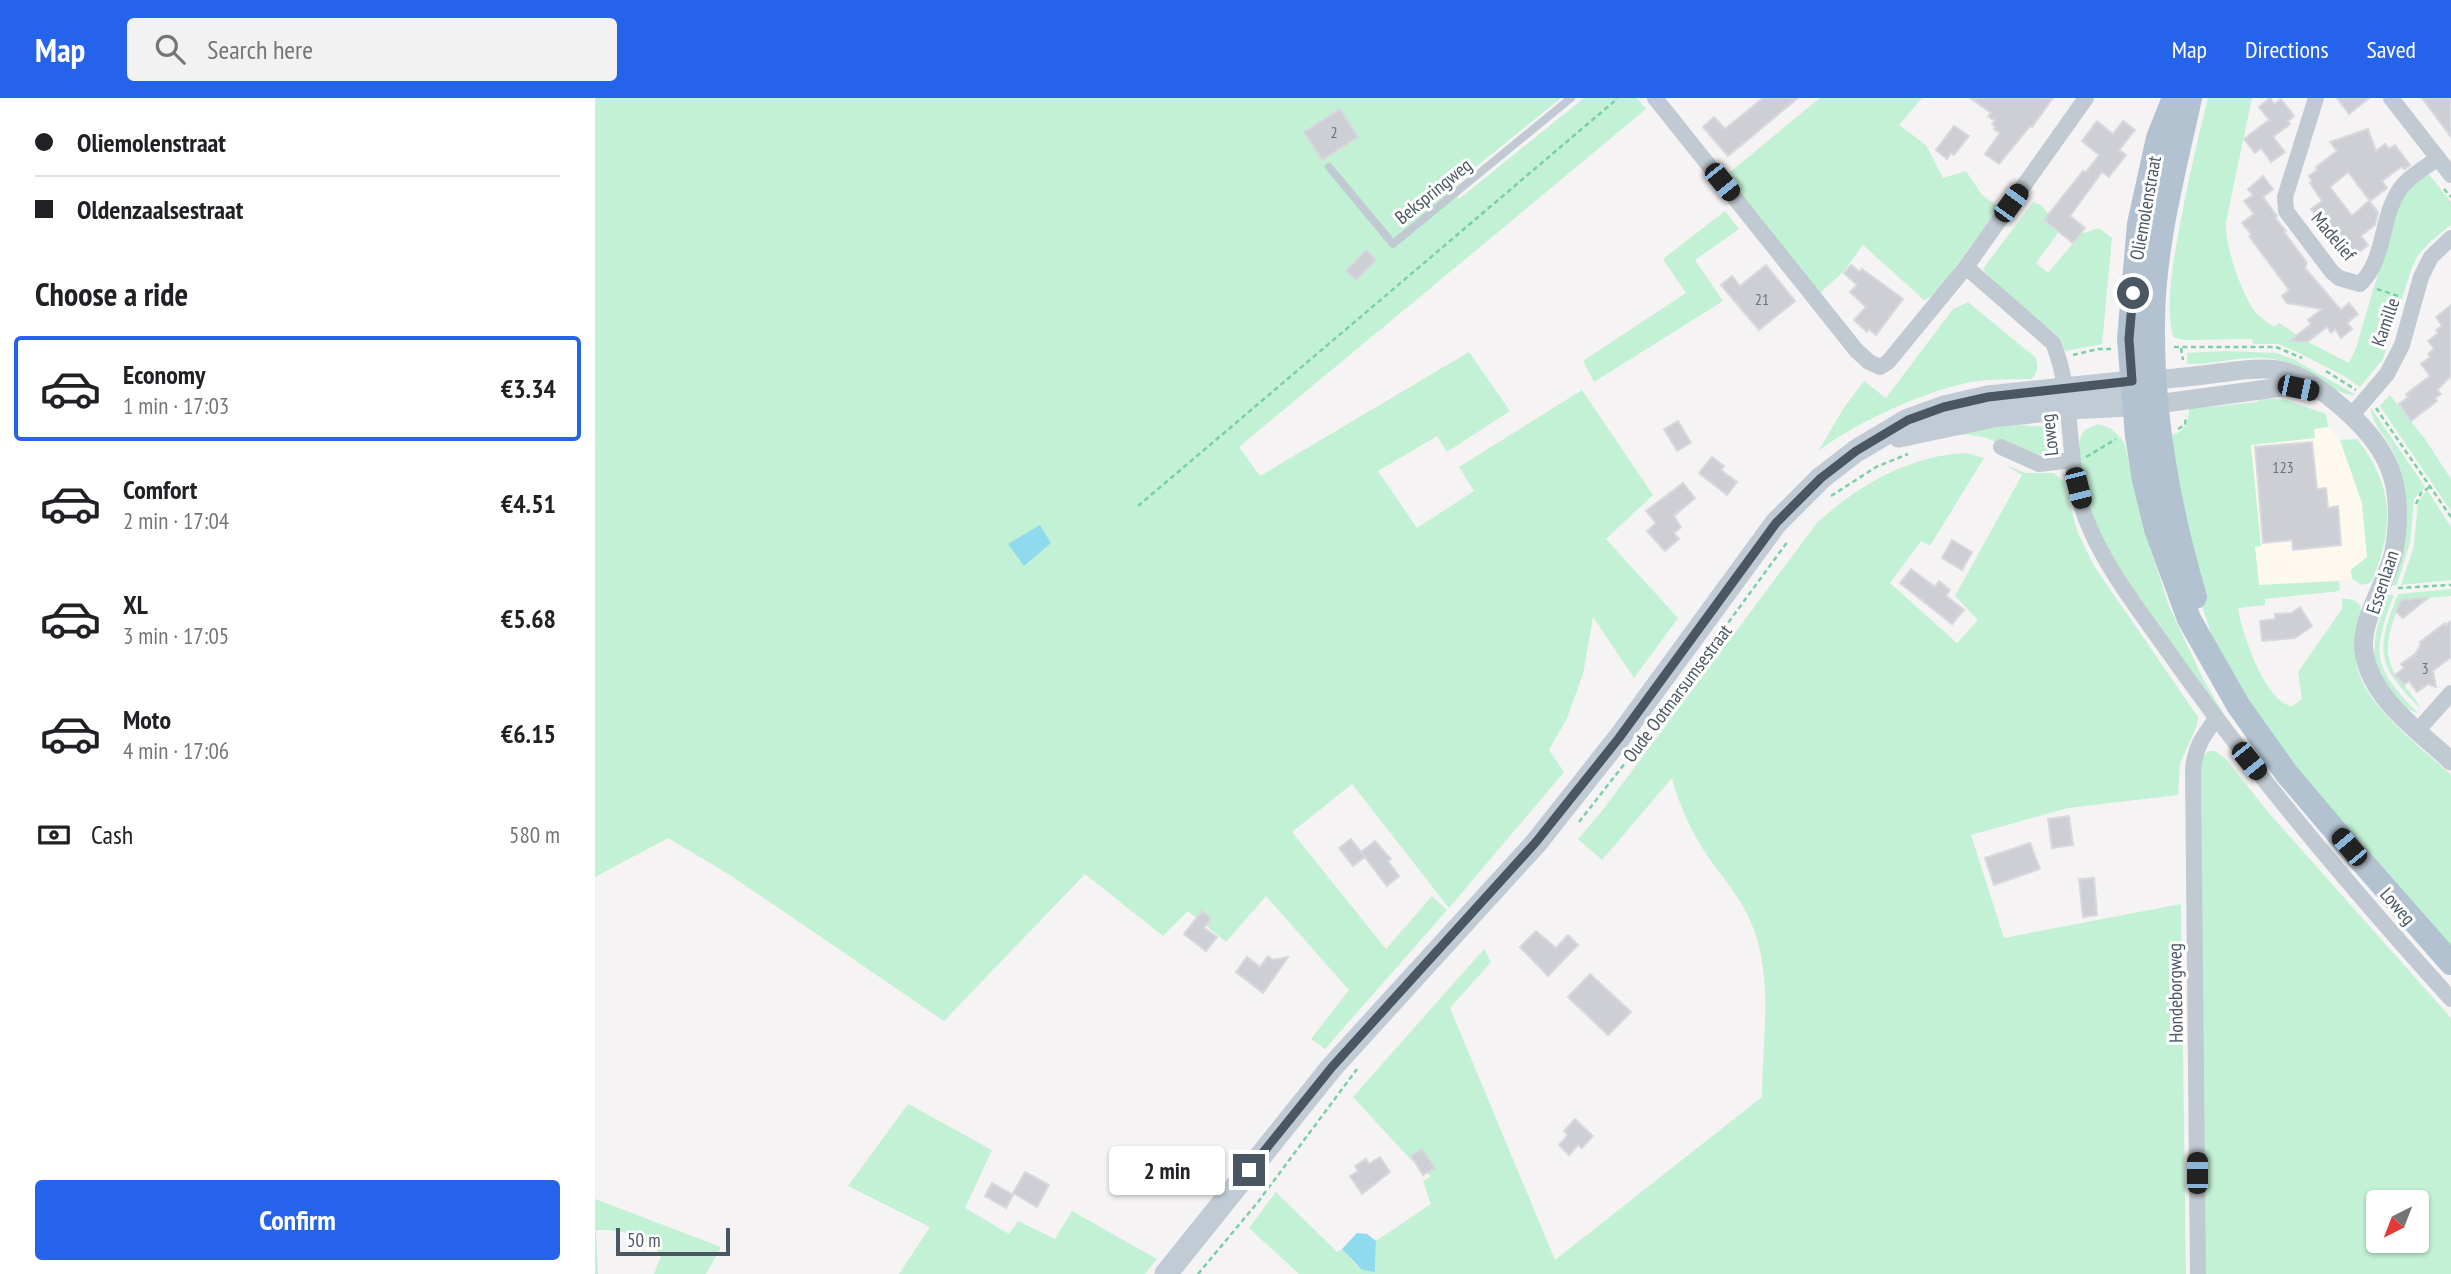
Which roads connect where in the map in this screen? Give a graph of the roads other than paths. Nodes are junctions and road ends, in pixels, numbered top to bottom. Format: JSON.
{"nodes":[{"id":1,"x":1571,"y":98,"type":"edge"},
{"id":2,"x":1655,"y":98,"type":"edge"},
{"id":3,"x":2086,"y":98,"type":"edge"},
{"id":4,"x":2174,"y":98,"type":"edge"},
{"id":5,"x":2190,"y":98,"type":"edge"},
{"id":6,"x":2316,"y":98,"type":"edge"},
{"id":7,"x":2391,"y":98,"type":"edge"},
{"id":8,"x":2438,"y":158,"type":"junction"},
{"id":9,"x":1329,"y":167,"type":"dead end"},
{"id":10,"x":2451,"y":175,"type":"edge"},
{"id":11,"x":2451,"y":239,"type":"edge"},
{"id":12,"x":1966,"y":267,"type":"junction"},
{"id":13,"x":2144,"y":393,"type":"junction"},
{"id":14,"x":2066,"y":398,"type":"junction"},
{"id":15,"x":2352,"y":415,"type":"junction"},
{"id":16,"x":2001,"y":447,"type":"dead end"},
{"id":17,"x":2073,"y":460,"type":"junction"},
{"id":18,"x":2451,"y":693,"type":"edge"},
{"id":19,"x":2216,"y":719,"type":"junction"},
{"id":20,"x":2418,"y":730,"type":"junction"},
{"id":21,"x":2451,"y":761,"type":"edge"},
{"id":22,"x":2451,"y":963,"type":"edge"},
{"id":23,"x":2451,"y":999,"type":"edge"},
{"id":24,"x":1167,"y":1274,"type":"edge"},
{"id":25,"x":2198,"y":1274,"type":"edge"}],
"edges":[{"from":1,"to":9,"type":"lane","name":"Bekspringweg"},
{"from":2,"to":12,"type":"street"},
{"from":3,"to":12,"type":"street"},
{"from":4,"to":13,"type":"main road","name":"Oliemolenstraat"},
{"from":5,"to":13,"type":"main road","name":"Oliemolenstraat"},
{"from":6,"to":8,"type":"street","name":"Madelief"},
{"from":7,"to":8,"type":"street"},
{"from":8,"to":10,"type":"street"},
{"from":11,"to":15,"type":"street","name":"Kamille"},
{"from":12,"to":14,"type":"street","name":"Loweg"},
{"from":13,"to":14,"type":"main road","name":"Oude Ootmarsumsestraat"},
{"from":13,"to":15,"type":"street","name":"Essenlaan"},
{"from":13,"to":22,"type":"main road"},
{"from":14,"to":17,"type":"street","name":"Loweg"},
{"from":14,"to":24,"type":"main road","name":"Oude Ootmarsumsestraat"},
{"from":15,"to":20,"type":"street","name":"Essenlaan"},
{"from":16,"to":17,"type":"street"},
{"from":17,"to":19,"type":"street","name":"Loweg"},
{"from":18,"to":20,"type":"street"},
{"from":19,"to":23,"type":"street","name":"Loweg"},
{"from":19,"to":25,"type":"street","name":"Hondeborgweg"},
{"from":20,"to":21,"type":"street","name":"Essenlaan"}]}
